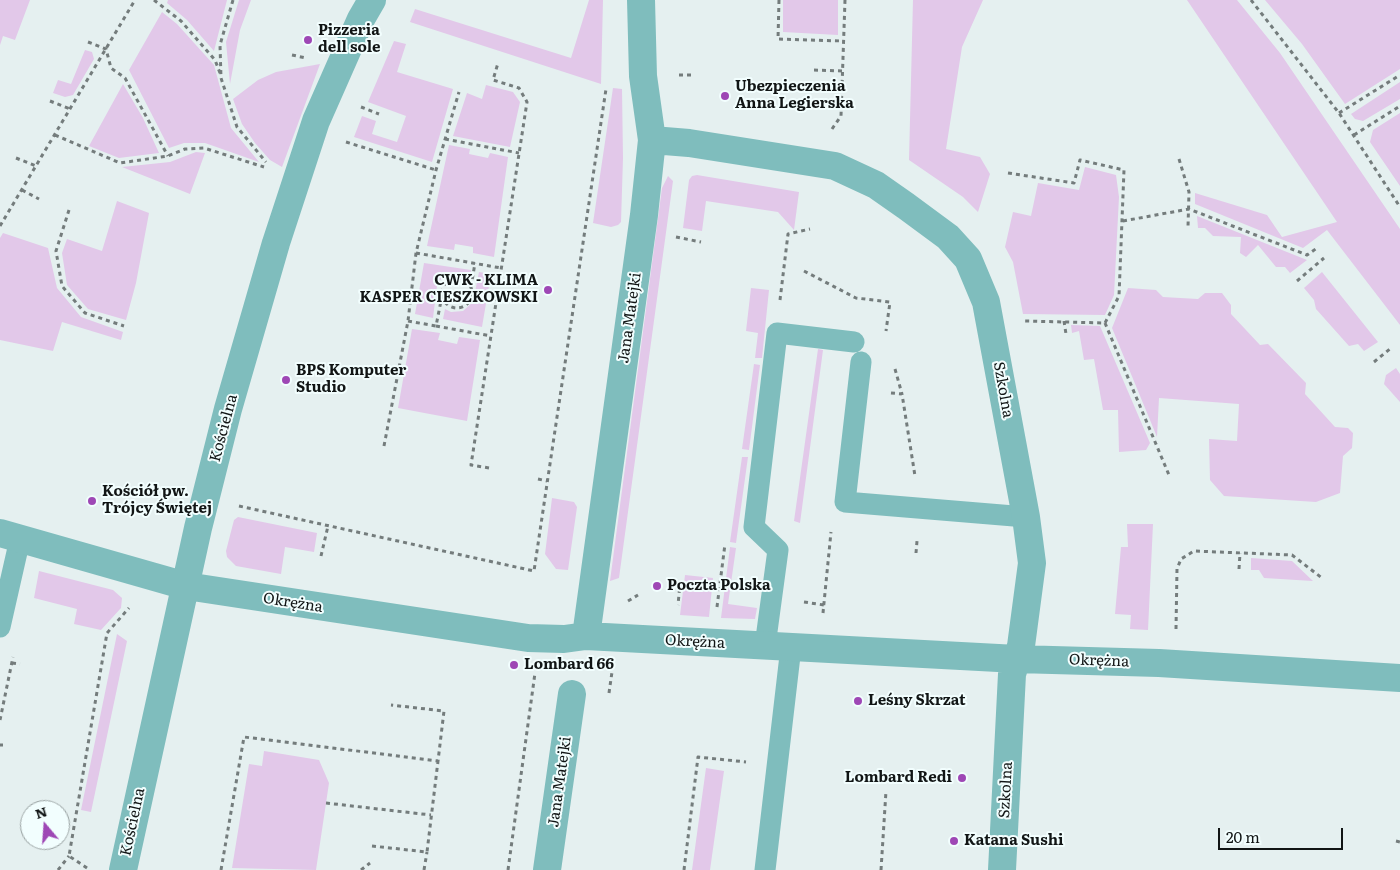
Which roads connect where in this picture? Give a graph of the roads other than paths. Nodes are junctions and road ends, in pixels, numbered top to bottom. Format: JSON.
{"nodes":[{"id":1,"x":372,"y":0,"type":"edge"},
{"id":2,"x":641,"y":0,"type":"edge"},
{"id":3,"x":652,"y":140,"type":"junction"},
{"id":4,"x":1026,"y":517,"type":"junction"},
{"id":5,"x":10,"y":536,"type":"edge"},
{"id":6,"x":186,"y":586,"type":"junction"},
{"id":7,"x":0,"y":627,"type":"edge"},
{"id":8,"x":586,"y":636,"type":"junction"},
{"id":9,"x":778,"y":646,"type":"junction"},
{"id":10,"x":1017,"y":659,"type":"junction"},
{"id":11,"x":1400,"y":678,"type":"edge"},
{"id":12,"x":572,"y":694,"type":"dead end"},
{"id":13,"x":123,"y":870,"type":"edge"},
{"id":14,"x":548,"y":870,"type":"edge"},
{"id":15,"x":764,"y":870,"type":"edge"},
{"id":16,"x":1002,"y":870,"type":"edge"}],
"edges":[{"from":1,"to":6,"type":"street","name":"Kościelna"},
{"from":2,"to":3,"type":"street","name":"Jana Matejki"},
{"from":3,"to":4,"type":"street","name":"Szkolna"},
{"from":3,"to":8,"type":"street","name":"Jana Matejki"},
{"from":4,"to":9,"type":"lane"},
{"from":4,"to":10,"type":"street","name":"Szkolna"},
{"from":5,"to":6,"type":"street","name":"Okrężna"},
{"from":5,"to":7,"type":"lane"},
{"from":6,"to":8,"type":"street","name":"Okrężna"},
{"from":6,"to":13,"type":"street","name":"Kościelna"},
{"from":8,"to":9,"type":"street","name":"Okrężna"},
{"from":9,"to":10,"type":"street","name":"Okrężna"},
{"from":9,"to":15,"type":"lane"},
{"from":10,"to":11,"type":"street","name":"Okrężna"},
{"from":10,"to":16,"type":"street","name":"Szkolna"},
{"from":12,"to":14,"type":"street","name":"Jana Matejki"}]}
